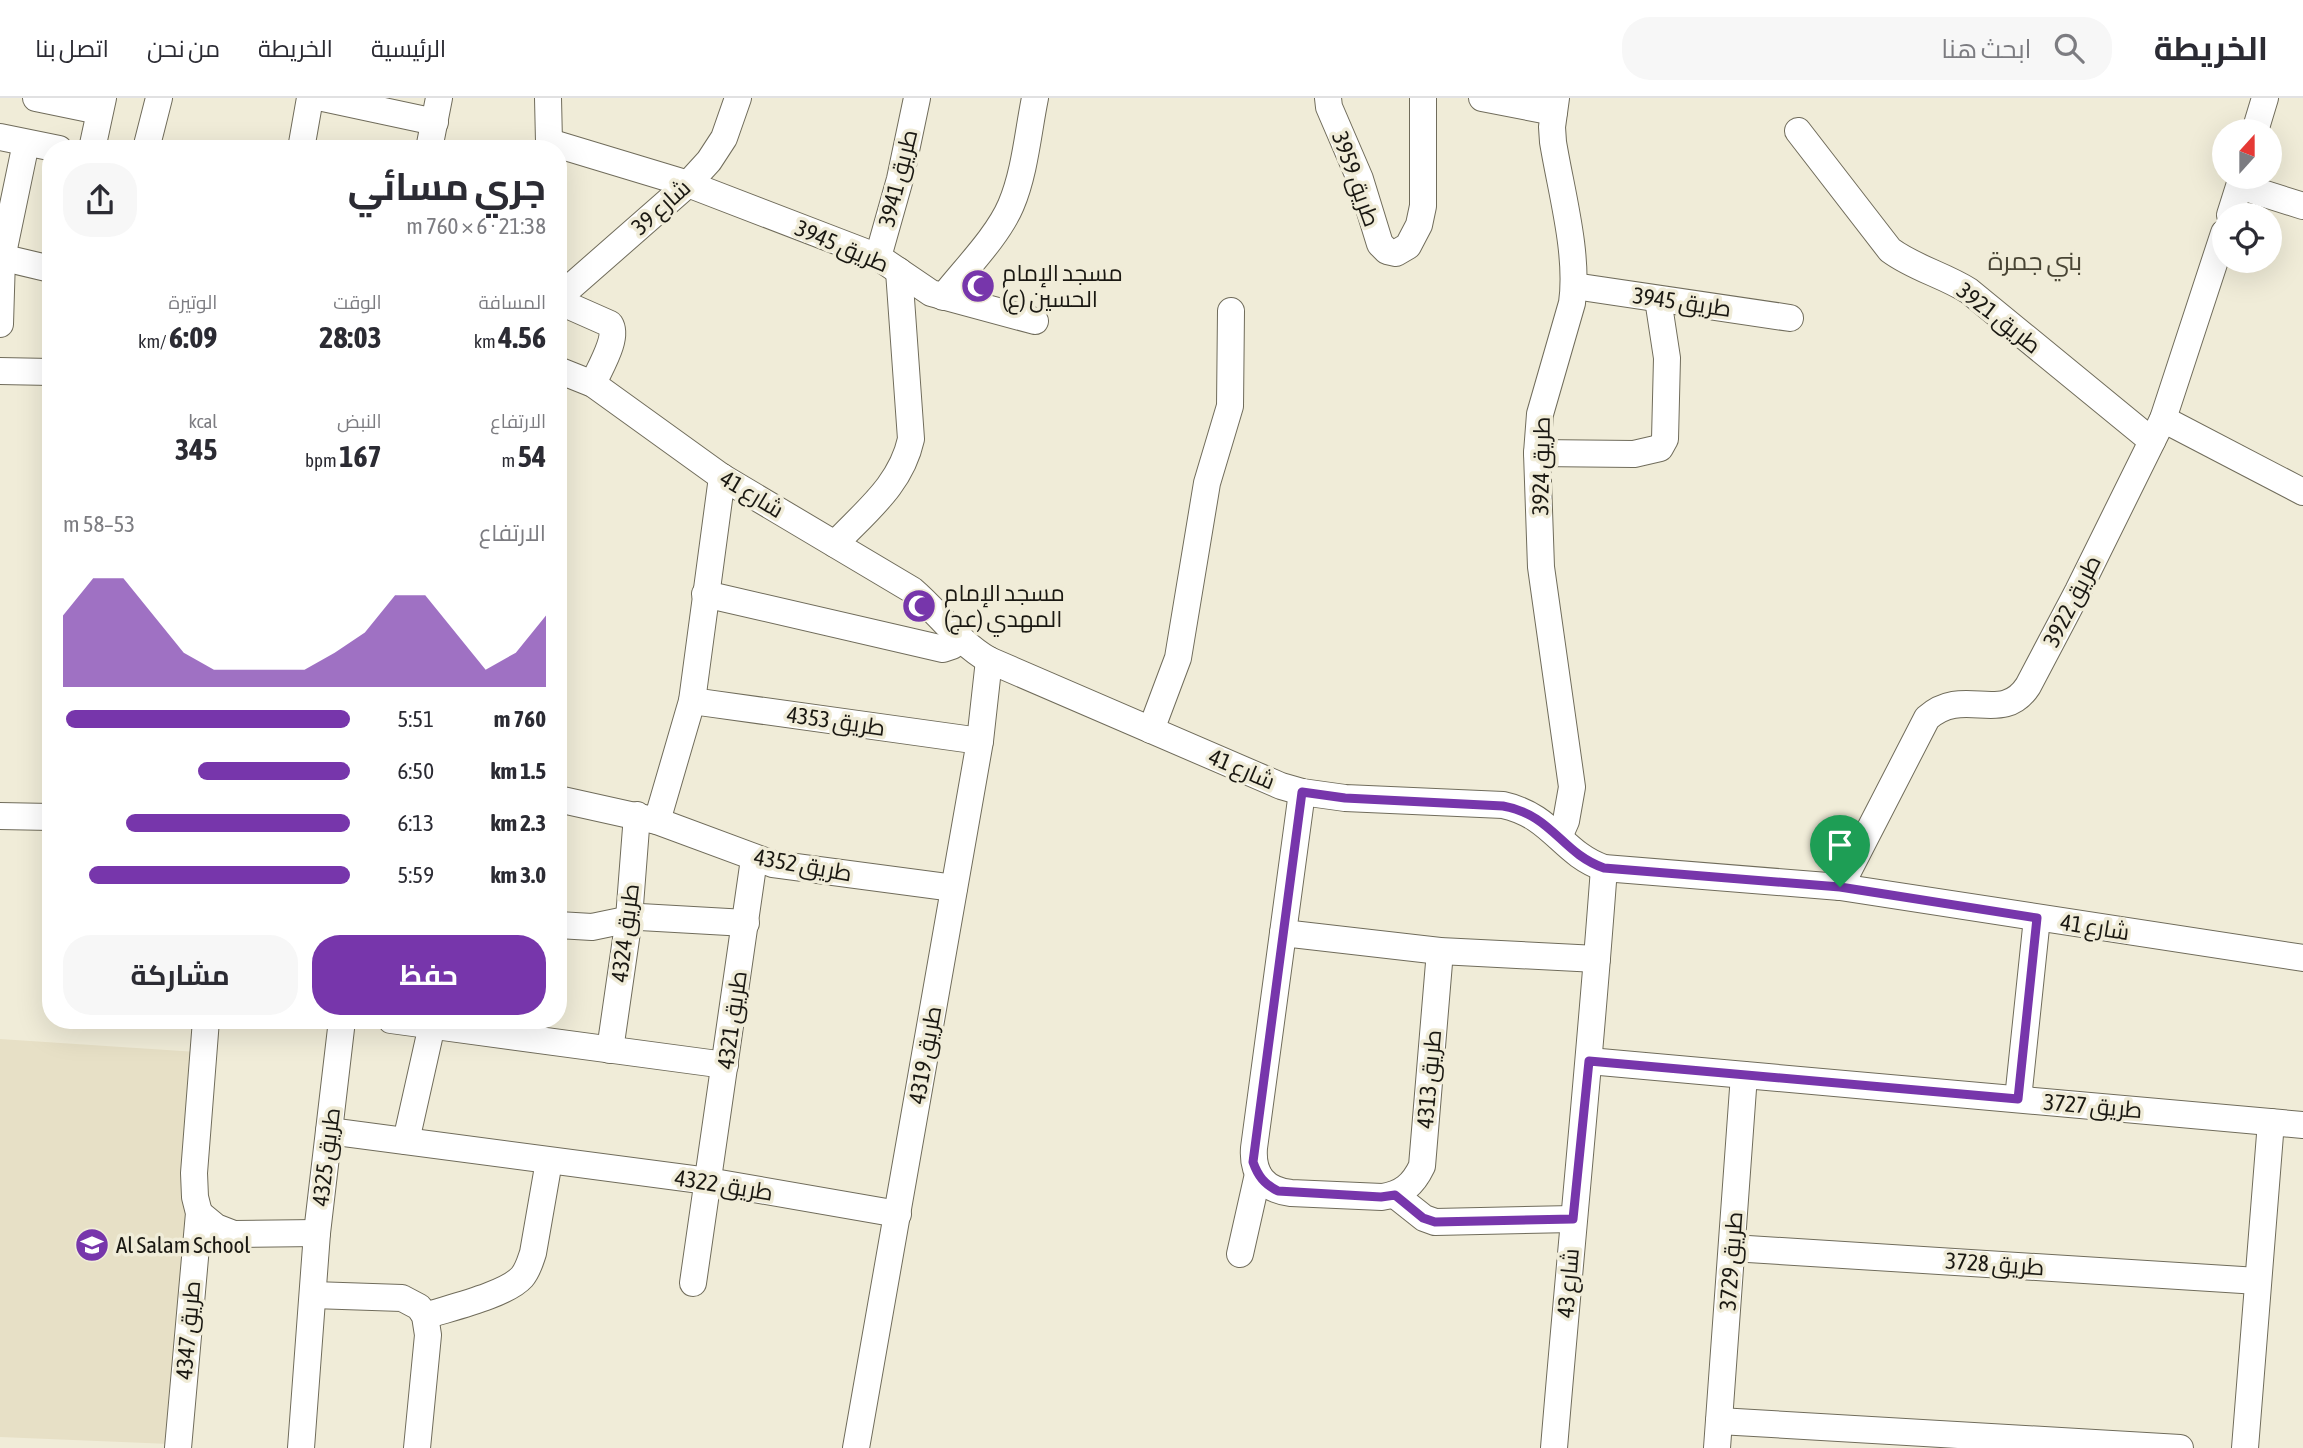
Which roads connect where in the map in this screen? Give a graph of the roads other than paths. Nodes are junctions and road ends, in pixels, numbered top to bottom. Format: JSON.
{"nodes":[{"id":1,"x":36,"y":98,"type":"edge"},
{"id":2,"x":159,"y":98,"type":"edge"},
{"id":3,"x":310,"y":98,"type":"edge"},
{"id":4,"x":323,"y":98,"type":"edge"},
{"id":5,"x":548,"y":98,"type":"edge"},
{"id":6,"x":738,"y":98,"type":"edge"},
{"id":7,"x":917,"y":98,"type":"edge"},
{"id":8,"x":1035,"y":98,"type":"edge"},
{"id":9,"x":1328,"y":98,"type":"edge"},
{"id":10,"x":1423,"y":98,"type":"edge"},
{"id":11,"x":1482,"y":98,"type":"edge"},
{"id":12,"x":2265,"y":98,"type":"edge"},
{"id":13,"x":101,"y":105,"type":"edge"},
{"id":14,"x":1555,"y":105,"type":"edge"},
{"id":15,"x":437,"y":110,"type":"edge"},
{"id":16,"x":2259,"y":119,"type":"edge"},
{"id":17,"x":1798,"y":131,"type":"dead end"},
{"id":18,"x":0,"y":137,"type":"edge"},
{"id":19,"x":94,"y":140,"type":"edge"},
{"id":20,"x":148,"y":140,"type":"edge"},
{"id":21,"x":303,"y":140,"type":"edge"},
{"id":22,"x":431,"y":140,"type":"edge"},
{"id":23,"x":548,"y":140,"type":"edge"},
{"id":24,"x":26,"y":143,"type":"junction"},
{"id":25,"x":42,"y":146,"type":"edge"},
{"id":26,"x":567,"y":151,"type":"edge"},
{"id":27,"x":688,"y":184,"type":"junction"},
{"id":28,"x":2259,"y":189,"type":"edge"},
{"id":29,"x":2303,"y":206,"type":"edge"},
{"id":30,"x":1,"y":258,"type":"edge"},
{"id":31,"x":888,"y":264,"type":"junction"},
{"id":32,"x":42,"y":267,"type":"edge"},
{"id":33,"x":2212,"y":268,"type":"edge"},
{"id":34,"x":1574,"y":286,"type":"junction"},
{"id":35,"x":567,"y":292,"type":"edge"},
{"id":36,"x":943,"y":297,"type":"junction"},
{"id":37,"x":1658,"y":299,"type":"junction"},
{"id":38,"x":567,"y":304,"type":"edge"},
{"id":39,"x":1231,"y":311,"type":"dead end"},
{"id":40,"x":1790,"y":318,"type":"dead end"},
{"id":41,"x":1035,"y":321,"type":"dead end"},
{"id":42,"x":0,"y":324,"type":"edge"},
{"id":43,"x":0,"y":371,"type":"edge"},
{"id":44,"x":42,"y":372,"type":"edge"},
{"id":45,"x":567,"y":374,"type":"edge"},
{"id":46,"x":593,"y":384,"type":"junction"},
{"id":47,"x":2157,"y":430,"type":"junction"},
{"id":48,"x":1537,"y":453,"type":"junction"},
{"id":49,"x":722,"y":477,"type":"junction"},
{"id":50,"x":2303,"y":492,"type":"edge"},
{"id":51,"x":835,"y":544,"type":"junction"},
{"id":52,"x":705,"y":594,"type":"junction"},
{"id":53,"x":957,"y":637,"type":"junction"},
{"id":54,"x":989,"y":660,"type":"junction"},
{"id":55,"x":692,"y":701,"type":"junction"},
{"id":56,"x":1151,"y":730,"type":"junction"},
{"id":57,"x":980,"y":741,"type":"junction"},
{"id":58,"x":1302,"y":792,"type":"junction"},
{"id":59,"x":567,"y":801,"type":"edge"},
{"id":60,"x":0,"y":816,"type":"edge"},
{"id":61,"x":42,"y":817,"type":"edge"},
{"id":62,"x":647,"y":818,"type":"junction"},
{"id":63,"x":1559,"y":837,"type":"junction"},
{"id":64,"x":754,"y":859,"type":"junction"},
{"id":65,"x":1604,"y":868,"type":"junction"},
{"id":66,"x":1840,"y":887,"type":"junction"},
{"id":67,"x":954,"y":888,"type":"junction"},
{"id":68,"x":629,"y":918,"type":"junction"},
{"id":69,"x":2037,"y":918,"type":"junction"},
{"id":70,"x":746,"y":923,"type":"junction"},
{"id":71,"x":567,"y":926,"type":"edge"},
{"id":72,"x":1283,"y":933,"type":"junction"},
{"id":73,"x":1440,"y":951,"type":"junction"},
{"id":74,"x":2303,"y":958,"type":"edge"},
{"id":75,"x":1597,"y":959,"type":"junction"},
{"id":76,"x":205,"y":1029,"type":"edge"},
{"id":77,"x":341,"y":1029,"type":"edge"},
{"id":78,"x":431,"y":1029,"type":"edge"},
{"id":79,"x":507,"y":1029,"type":"edge"},
{"id":80,"x":544,"y":1031,"type":"edge"},
{"id":81,"x":610,"y":1050,"type":"junction"},
{"id":82,"x":1589,"y":1061,"type":"junction"},
{"id":83,"x":725,"y":1065,"type":"junction"},
{"id":84,"x":1744,"y":1074,"type":"junction"},
{"id":85,"x":2018,"y":1099,"type":"junction"},
{"id":86,"x":2271,"y":1122,"type":"junction"},
{"id":87,"x":2303,"y":1125,"type":"edge"},
{"id":88,"x":329,"y":1131,"type":"junction"},
{"id":89,"x":406,"y":1141,"type":"junction"},
{"id":90,"x":549,"y":1161,"type":"junction"},
{"id":91,"x":1258,"y":1174,"type":"junction"},
{"id":92,"x":708,"y":1181,"type":"junction"},
{"id":93,"x":1395,"y":1195,"type":"junction"},
{"id":94,"x":199,"y":1213,"type":"junction"},
{"id":95,"x":898,"y":1214,"type":"junction"},
{"id":96,"x":1573,"y":1219,"type":"junction"},
{"id":97,"x":317,"y":1233,"type":"junction"},
{"id":98,"x":1732,"y":1248,"type":"junction"},
{"id":99,"x":1240,"y":1254,"type":"dead end"},
{"id":100,"x":2258,"y":1281,"type":"junction"},
{"id":101,"x":693,"y":1283,"type":"dead end"},
{"id":102,"x":313,"y":1295,"type":"junction"},
{"id":103,"x":425,"y":1315,"type":"junction"},
{"id":104,"x":1719,"y":1421,"type":"junction"},
{"id":105,"x":177,"y":1448,"type":"edge"},
{"id":106,"x":301,"y":1448,"type":"edge"},
{"id":107,"x":418,"y":1448,"type":"edge"},
{"id":108,"x":856,"y":1448,"type":"edge"},
{"id":109,"x":1554,"y":1448,"type":"edge"},
{"id":110,"x":1717,"y":1448,"type":"edge"},
{"id":111,"x":2180,"y":1448,"type":"edge"},
{"id":112,"x":2245,"y":1448,"type":"edge"}],
"edges":[{"from":1,"to":13,"type":"street"},
{"from":2,"to":20,"type":"street"},
{"from":3,"to":21,"type":"street"},
{"from":4,"to":15,"type":"street"},
{"from":5,"to":23,"type":"street"},
{"from":6,"to":27,"type":"street","name":"شارع 39"},
{"from":7,"to":31,"type":"street","name":"طريق 3941"},
{"from":8,"to":36,"type":"street"},
{"from":9,"to":10,"type":"street","name":"طريق 3959"},
{"from":11,"to":14,"type":"street"},
{"from":12,"to":16,"type":"street"},
{"from":13,"to":19,"type":"street"},
{"from":14,"to":34,"type":"street","name":"طريق 3924"},
{"from":15,"to":22,"type":"street"},
{"from":17,"to":47,"type":"street","name":"طريق 3921"},
{"from":18,"to":24,"type":"street"},
{"from":24,"to":25,"type":"street"},
{"from":24,"to":30,"type":"street"},
{"from":26,"to":27,"type":"street","name":"طريق 3945"},
{"from":27,"to":31,"type":"street","name":"طريق 3945"},
{"from":27,"to":35,"type":"street","name":"شارع 39"},
{"from":28,"to":29,"type":"street"},
{"from":30,"to":32,"type":"street"},
{"from":30,"to":42,"type":"street"},
{"from":31,"to":36,"type":"street","name":"طريق 3945"},
{"from":31,"to":51,"type":"street","name":"طريق 3941"},
{"from":33,"to":47,"type":"street","name":"طريق 3922"},
{"from":34,"to":37,"type":"street","name":"طريق 3945"},
{"from":34,"to":48,"type":"street","name":"طريق 3924"},
{"from":36,"to":41,"type":"street","name":"طريق 3945"},
{"from":37,"to":40,"type":"street","name":"طريق 3945"},
{"from":37,"to":48,"type":"street"},
{"from":38,"to":46,"type":"street","name":"شارع 39"},
{"from":39,"to":56,"type":"street"},
{"from":43,"to":44,"type":"street"},
{"from":45,"to":46,"type":"street","name":"شارع 41"},
{"from":46,"to":49,"type":"street","name":"شارع 41"},
{"from":47,"to":50,"type":"street","name":"طريق 3921"},
{"from":47,"to":66,"type":"street","name":"طريق 3922"},
{"from":48,"to":63,"type":"street","name":"طريق 3924"},
{"from":49,"to":51,"type":"street","name":"شارع 41"},
{"from":49,"to":52,"type":"street"},
{"from":51,"to":53,"type":"street","name":"شارع 41"},
{"from":52,"to":53,"type":"street"},
{"from":52,"to":55,"type":"street"},
{"from":53,"to":54,"type":"street","name":"شارع 41"},
{"from":54,"to":56,"type":"street","name":"شارع 41"},
{"from":54,"to":57,"type":"street","name":"طريق 4319"},
{"from":55,"to":57,"type":"street","name":"طريق 4353"},
{"from":55,"to":62,"type":"street"},
{"from":56,"to":58,"type":"street","name":"شارع 41"},
{"from":57,"to":67,"type":"street","name":"طريق 4319"},
{"from":58,"to":63,"type":"street","name":"شارع 41"},
{"from":58,"to":72,"type":"street"},
{"from":59,"to":62,"type":"street"},
{"from":60,"to":61,"type":"street"},
{"from":62,"to":64,"type":"street","name":"طريق 4352"},
{"from":62,"to":68,"type":"street","name":"طريق 4324"},
{"from":63,"to":65,"type":"street","name":"شارع 41"},
{"from":64,"to":67,"type":"street","name":"طريق 4352"},
{"from":64,"to":70,"type":"street","name":"طريق 4321"},
{"from":65,"to":66,"type":"street","name":"شارع 41"},
{"from":65,"to":75,"type":"street","name":"شارع 43"},
{"from":66,"to":69,"type":"street","name":"شارع 41"},
{"from":67,"to":95,"type":"street","name":"طريق 4319"},
{"from":68,"to":70,"type":"street"},
{"from":68,"to":71,"type":"street"},
{"from":68,"to":81,"type":"street","name":"طريق 4324"},
{"from":69,"to":74,"type":"street","name":"شارع 41"},
{"from":69,"to":85,"type":"street"},
{"from":70,"to":83,"type":"street","name":"طريق 4321"},
{"from":72,"to":73,"type":"street"},
{"from":72,"to":91,"type":"street"},
{"from":73,"to":75,"type":"street"},
{"from":73,"to":93,"type":"street","name":"طريق 4313"},
{"from":75,"to":82,"type":"street","name":"شارع 43"},
{"from":76,"to":94,"type":"street","name":"طريق 4347"},
{"from":77,"to":88,"type":"street","name":"طريق 4325"},
{"from":78,"to":89,"type":"street"},
{"from":79,"to":80,"type":"street"},
{"from":80,"to":81,"type":"street"},
{"from":81,"to":83,"type":"street"},
{"from":82,"to":84,"type":"street","name":"طريق 3727"},
{"from":82,"to":96,"type":"street","name":"شارع 43"},
{"from":83,"to":92,"type":"street","name":"طريق 4321"},
{"from":84,"to":85,"type":"street","name":"طريق 3727"},
{"from":84,"to":98,"type":"street","name":"طريق 3729"},
{"from":85,"to":86,"type":"street","name":"طريق 3727"},
{"from":86,"to":87,"type":"street","name":"طريق 3727"},
{"from":86,"to":100,"type":"street"},
{"from":88,"to":89,"type":"street","name":"طريق 4322"},
{"from":88,"to":97,"type":"street","name":"طريق 4325"},
{"from":89,"to":90,"type":"street","name":"طريق 4322"},
{"from":90,"to":92,"type":"street","name":"طريق 4322"},
{"from":90,"to":103,"type":"street"},
{"from":91,"to":93,"type":"street"},
{"from":91,"to":99,"type":"street"},
{"from":92,"to":95,"type":"street","name":"طريق 4322"},
{"from":92,"to":101,"type":"street","name":"طريق 4321"},
{"from":93,"to":96,"type":"street"},
{"from":94,"to":97,"type":"street"},
{"from":94,"to":105,"type":"street","name":"طريق 4347"},
{"from":95,"to":108,"type":"street","name":"طريق 4319"},
{"from":96,"to":109,"type":"street","name":"شارع 43"},
{"from":97,"to":102,"type":"street","name":"طريق 4325"},
{"from":98,"to":100,"type":"street","name":"طريق 3728"},
{"from":98,"to":104,"type":"street","name":"طريق 3729"},
{"from":100,"to":112,"type":"street"},
{"from":102,"to":103,"type":"street"},
{"from":102,"to":106,"type":"street","name":"طريق 4325"},
{"from":103,"to":107,"type":"street"},
{"from":104,"to":110,"type":"street","name":"طريق 3729"},
{"from":104,"to":111,"type":"street"}]}
